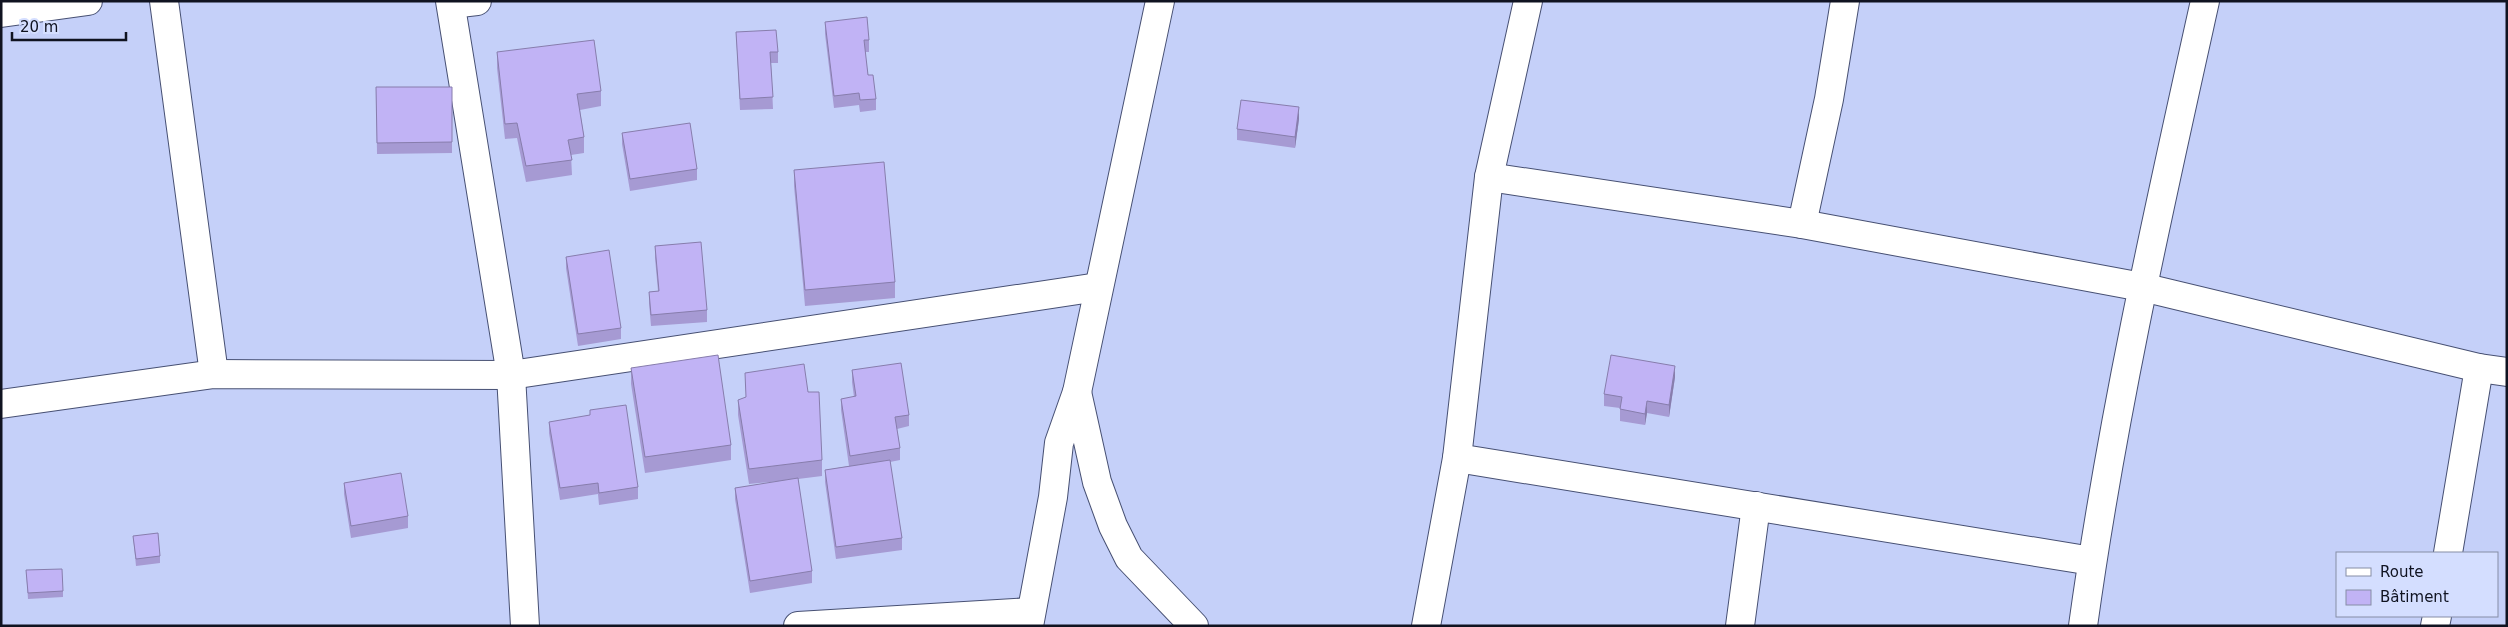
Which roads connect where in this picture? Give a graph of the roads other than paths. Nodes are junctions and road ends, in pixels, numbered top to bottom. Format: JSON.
{"nodes":[{"id":1,"x":88,"y":1,"type":"edge"},
{"id":2,"x":164,"y":1,"type":"edge"},
{"id":3,"x":1160,"y":1,"type":"edge"},
{"id":4,"x":1528,"y":1,"type":"edge"},
{"id":5,"x":1845,"y":1,"type":"edge"},
{"id":6,"x":2205,"y":1,"type":"edge"},
{"id":7,"x":459,"y":2,"type":"edge"},
{"id":8,"x":1,"y":13,"type":"edge"},
{"id":9,"x":1489,"y":177,"type":"junction"},
{"id":10,"x":1802,"y":224,"type":"junction"},
{"id":11,"x":1098,"y":287,"type":"junction"},
{"id":12,"x":2142,"y":287,"type":"junction"},
{"id":13,"x":2479,"y":368,"type":"junction"},
{"id":14,"x":2507,"y":372,"type":"edge"},
{"id":15,"x":214,"y":374,"type":"junction"},
{"id":16,"x":511,"y":375,"type":"junction"},
{"id":17,"x":1077,"y":392,"type":"junction"},
{"id":18,"x":1,"y":404,"type":"edge"},
{"id":19,"x":1457,"y":458,"type":"junction"},
{"id":20,"x":1756,"y":506,"type":"junction"},
{"id":21,"x":2448,"y":552,"type":"edge"},
{"id":22,"x":2092,"y":560,"type":"junction"},
{"id":23,"x":1030,"y":619,"type":"edge"},
{"id":24,"x":525,"y":626,"type":"edge"},
{"id":25,"x":798,"y":626,"type":"edge"},
{"id":26,"x":1194,"y":626,"type":"edge"},
{"id":27,"x":1426,"y":626,"type":"edge"},
{"id":28,"x":1740,"y":626,"type":"edge"},
{"id":29,"x":2083,"y":626,"type":"edge"}],
"edges":[{"from":1,"to":8,"type":"street"},
{"from":2,"to":15,"type":"street"},
{"from":3,"to":11,"type":"street"},
{"from":4,"to":9,"type":"street"},
{"from":5,"to":10,"type":"street"},
{"from":6,"to":12,"type":"street"},
{"from":7,"to":16,"type":"street"},
{"from":9,"to":10,"type":"street"},
{"from":9,"to":19,"type":"street"},
{"from":10,"to":12,"type":"street"},
{"from":11,"to":16,"type":"street"},
{"from":11,"to":17,"type":"street"},
{"from":12,"to":13,"type":"street"},
{"from":12,"to":22,"type":"street"},
{"from":13,"to":14,"type":"street"},
{"from":13,"to":21,"type":"street"},
{"from":15,"to":16,"type":"street"},
{"from":15,"to":18,"type":"street"},
{"from":16,"to":24,"type":"street"},
{"from":17,"to":23,"type":"street"},
{"from":17,"to":26,"type":"street"},
{"from":19,"to":20,"type":"street"},
{"from":19,"to":27,"type":"street"},
{"from":20,"to":22,"type":"street"},
{"from":20,"to":28,"type":"street"},
{"from":22,"to":29,"type":"street"},
{"from":23,"to":25,"type":"street"}]}
